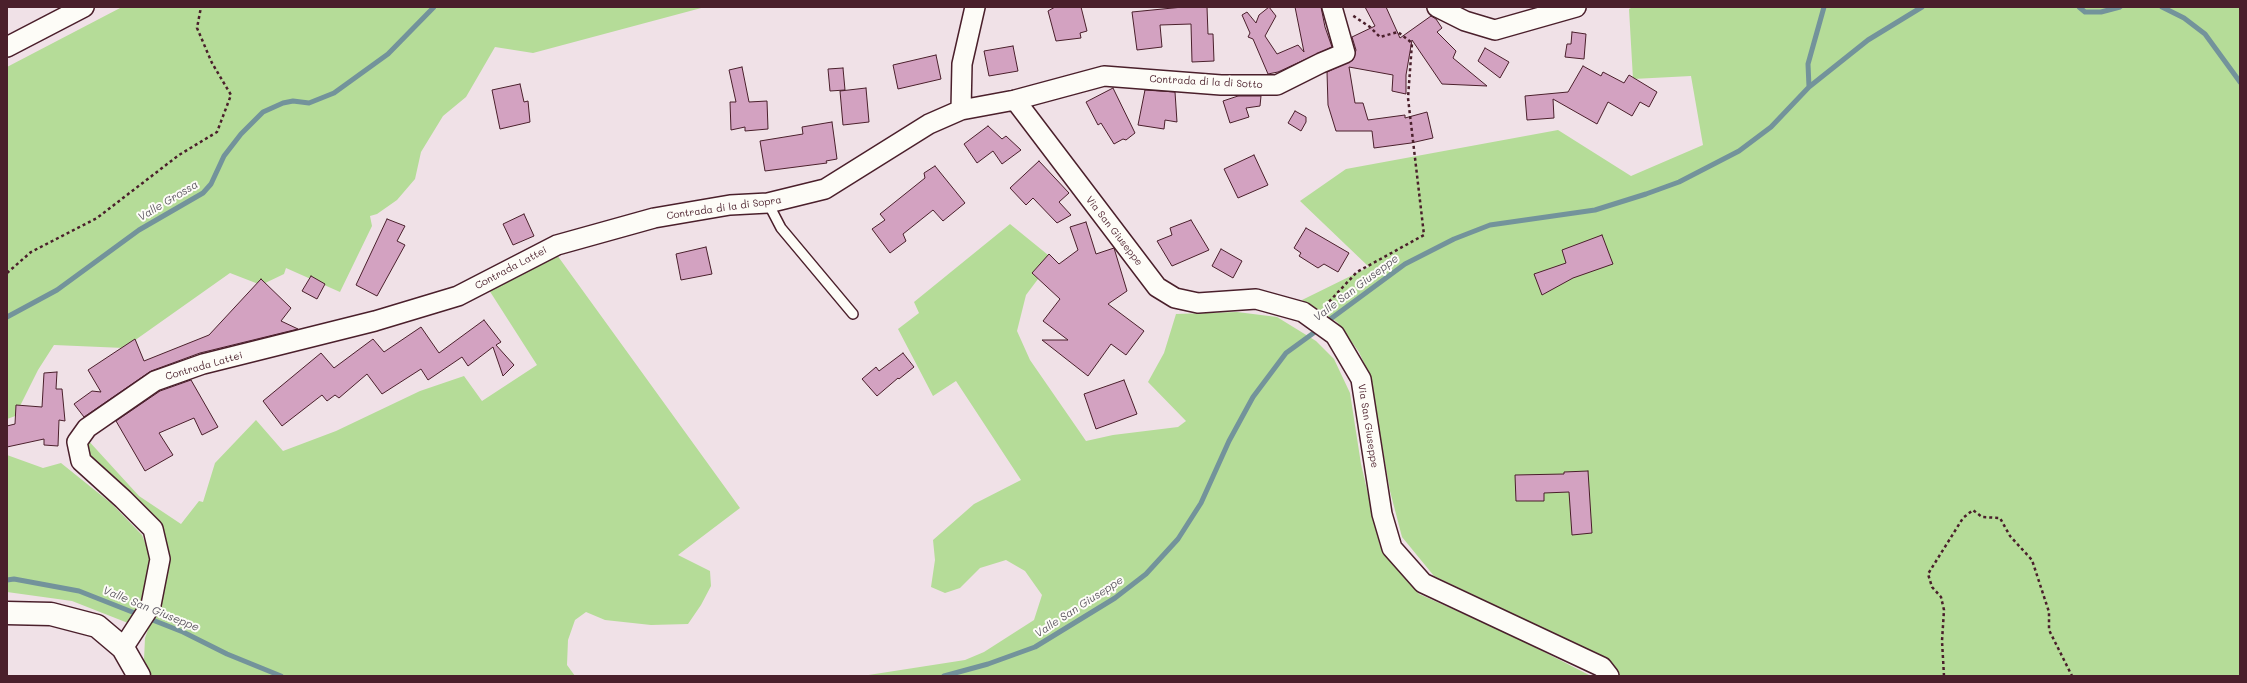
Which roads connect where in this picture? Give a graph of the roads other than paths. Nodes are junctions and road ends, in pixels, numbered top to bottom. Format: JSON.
{"nodes":[{"id":1,"x":84,"y":7,"type":"edge"},
{"id":2,"x":974,"y":7,"type":"edge"},
{"id":3,"x":1436,"y":7,"type":"edge"},
{"id":4,"x":1576,"y":7,"type":"edge"},
{"id":5,"x":1339,"y":9,"type":"edge"},
{"id":6,"x":7,"y":47,"type":"edge"},
{"id":7,"x":1015,"y":100,"type":"junction"},
{"id":8,"x":960,"y":110,"type":"junction"},
{"id":9,"x":768,"y":203,"type":"junction"},
{"id":10,"x":557,"y":245,"type":"joint"},
{"id":11,"x":853,"y":314,"type":"dead end"},
{"id":12,"x":7,"y":613,"type":"edge"},
{"id":13,"x":123,"y":648,"type":"junction"},
{"id":14,"x":139,"y":676,"type":"edge"},
{"id":15,"x":1609,"y":676,"type":"edge"}],
"edges":[{"from":1,"to":6,"type":"street"},
{"from":2,"to":8,"type":"street"},
{"from":3,"to":4,"type":"street"},
{"from":5,"to":7,"type":"street","name":"Contrada di la di Sotto"},
{"from":7,"to":8,"type":"street","name":"Contrada di la di Sopra"},
{"from":7,"to":15,"type":"street","name":"Via San Giuseppe"},
{"from":8,"to":9,"type":"street","name":"Contrada di la di Sopra"},
{"from":9,"to":10,"type":"street","name":"Contrada di la di Sopra"},
{"from":9,"to":11,"type":"lane"},
{"from":10,"to":13,"type":"street","name":"Contrada Lattei"},
{"from":12,"to":13,"type":"street"},
{"from":13,"to":14,"type":"street"}]}
